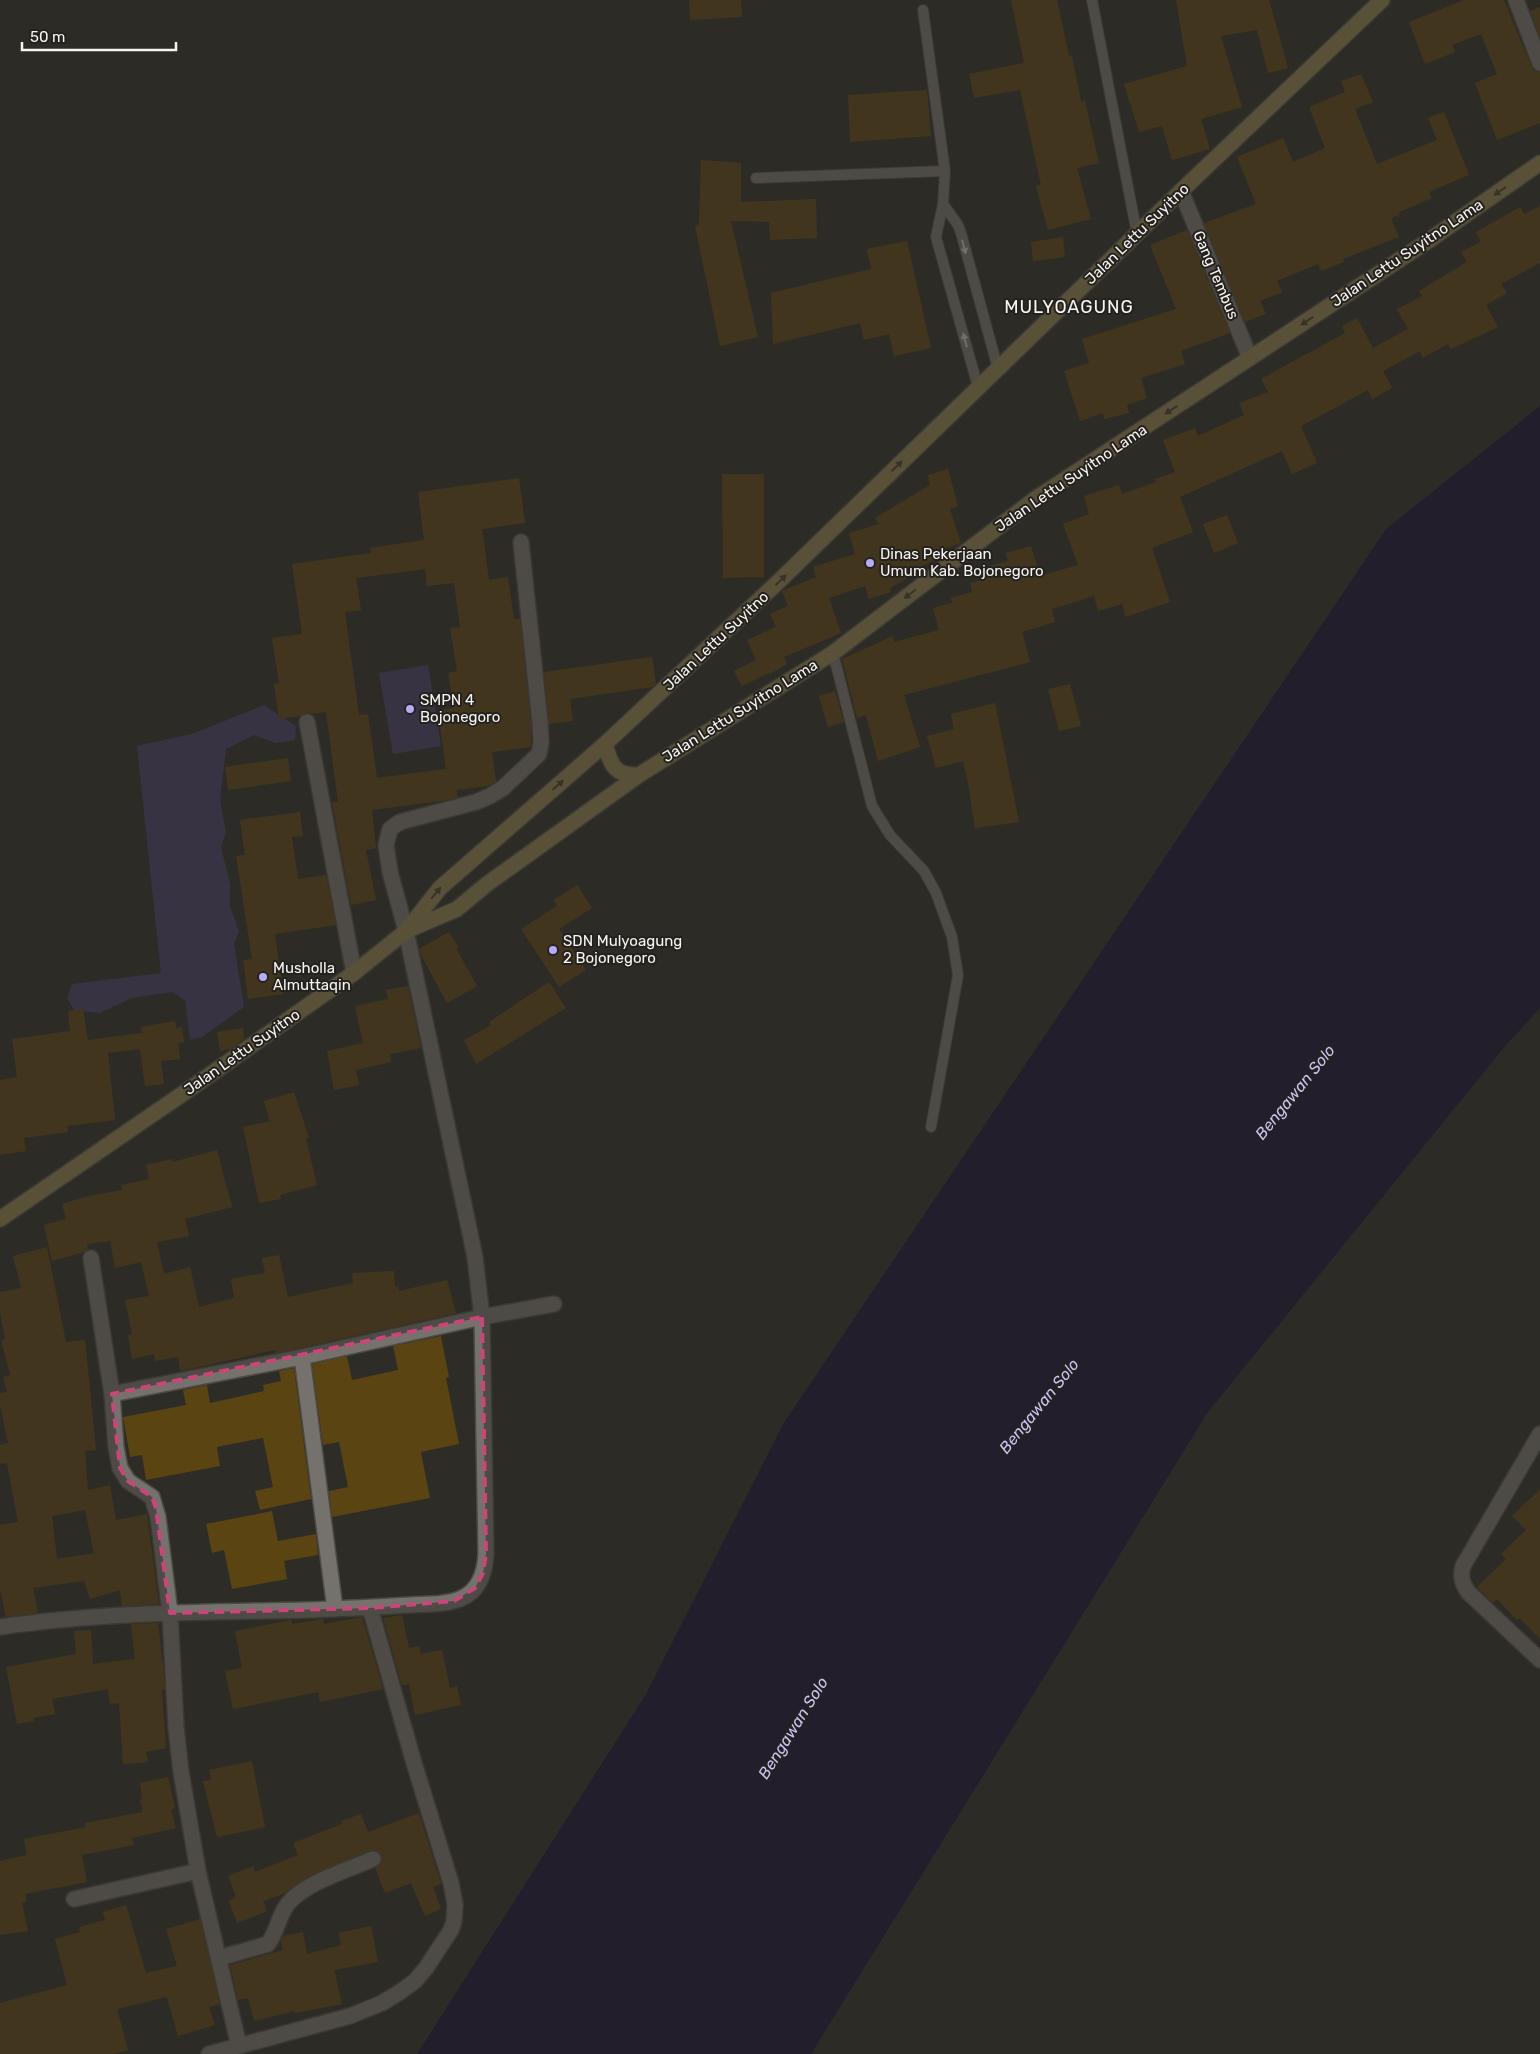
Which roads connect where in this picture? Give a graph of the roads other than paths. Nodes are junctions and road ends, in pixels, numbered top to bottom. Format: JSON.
{"nodes":[{"id":1,"x":1092,"y":0,"type":"edge"},
{"id":2,"x":1382,"y":0,"type":"edge"},
{"id":3,"x":1516,"y":0,"type":"edge"},
{"id":4,"x":923,"y":10,"type":"dead end"},
{"id":5,"x":1540,"y":63,"type":"edge"},
{"id":6,"x":1540,"y":163,"type":"edge"},
{"id":7,"x":945,"y":171,"type":"junction"},
{"id":8,"x":756,"y":178,"type":"dead end"},
{"id":9,"x":1181,"y":191,"type":"junction"},
{"id":10,"x":943,"y":204,"type":"junction"},
{"id":11,"x":1137,"y":234,"type":"junction"},
{"id":12,"x":1250,"y":358,"type":"junction"},
{"id":13,"x":998,"y":369,"type":"junction"},
{"id":14,"x":978,"y":387,"type":"junction"},
{"id":15,"x":521,"y":542,"type":"dead end"},
{"id":16,"x":832,"y":653,"type":"junction"},
{"id":17,"x":306,"y":722,"type":"dead end"},
{"id":18,"x":605,"y":744,"type":"junction"},
{"id":19,"x":639,"y":775,"type":"junction"},
{"id":20,"x":406,"y":931,"type":"junction"},
{"id":21,"x":354,"y":973,"type":"junction"},
{"id":22,"x":931,"y":1127,"type":"dead end"},
{"id":23,"x":0,"y":1219,"type":"edge"},
{"id":24,"x":91,"y":1258,"type":"dead end"},
{"id":25,"x":554,"y":1304,"type":"dead end"},
{"id":26,"x":482,"y":1317,"type":"junction"},
{"id":27,"x":302,"y":1357,"type":"junction"},
{"id":28,"x":112,"y":1394,"type":"junction"},
{"id":29,"x":1540,"y":1434,"type":"edge"},
{"id":30,"x":370,"y":1608,"type":"junction"},
{"id":31,"x":335,"y":1610,"type":"junction"},
{"id":32,"x":170,"y":1613,"type":"junction"},
{"id":33,"x":0,"y":1627,"type":"edge"},
{"id":34,"x":1540,"y":1660,"type":"edge"},
{"id":35,"x":373,"y":1859,"type":"dead end"},
{"id":36,"x":198,"y":1872,"type":"junction"},
{"id":37,"x":74,"y":1899,"type":"dead end"},
{"id":38,"x":219,"y":1958,"type":"junction"},
{"id":39,"x":239,"y":2046,"type":"junction"},
{"id":40,"x":209,"y":2054,"type":"edge"}],
"edges":[{"from":1,"to":11,"type":"lane"},
{"from":2,"to":9,"type":"main road","name":"Jalan Lettu Suyitno"},
{"from":3,"to":5,"type":"street"},
{"from":4,"to":7,"type":"lane"},
{"from":6,"to":12,"type":"main road","name":"Jalan Lettu Suyitno Lama","one_way":true},
{"from":7,"to":8,"type":"lane"},
{"from":7,"to":10,"type":"lane"},
{"from":9,"to":11,"type":"main road","name":"Jalan Lettu Suyitno"},
{"from":9,"to":12,"type":"street","name":"Gang Tembus"},
{"from":10,"to":13,"type":"lane","one_way":true},
{"from":14,"to":10,"type":"lane","one_way":true},
{"from":11,"to":13,"type":"main road","name":"Jalan Lettu Suyitno"},
{"from":12,"to":16,"type":"main road","name":"Jalan Lettu Suyitno Lama","one_way":true},
{"from":13,"to":14,"type":"main road","name":"Jalan Lettu Suyitno"},
{"from":18,"to":14,"type":"main road","name":"Jalan Lettu Suyitno","one_way":true},
{"from":15,"to":20,"type":"street"},
{"from":16,"to":19,"type":"main road","name":"Jalan Lettu Suyitno Lama"},
{"from":16,"to":22,"type":"lane"},
{"from":17,"to":21,"type":"street"},
{"from":18,"to":19,"type":"main road"},
{"from":20,"to":18,"type":"main road","name":"Jalan Lettu Suyitno","one_way":true},
{"from":19,"to":20,"type":"main road","name":"Jalan Lettu Suyitno Lama"},
{"from":20,"to":21,"type":"main road","name":"Jalan Lettu Suyitno"},
{"from":20,"to":26,"type":"street"},
{"from":21,"to":23,"type":"main road","name":"Jalan Lettu Suyitno"},
{"from":24,"to":28,"type":"street"},
{"from":25,"to":26,"type":"street"},
{"from":26,"to":27,"type":"street"},
{"from":26,"to":30,"type":"street"},
{"from":27,"to":28,"type":"street"},
{"from":27,"to":31,"type":"street"},
{"from":28,"to":32,"type":"street"},
{"from":29,"to":34,"type":"street"},
{"from":30,"to":31,"type":"street"},
{"from":30,"to":39,"type":"street"},
{"from":31,"to":32,"type":"street"},
{"from":32,"to":33,"type":"street"},
{"from":32,"to":36,"type":"street"},
{"from":35,"to":38,"type":"street"},
{"from":36,"to":37,"type":"street"},
{"from":36,"to":38,"type":"street"},
{"from":38,"to":39,"type":"street"},
{"from":39,"to":40,"type":"street"}]}
